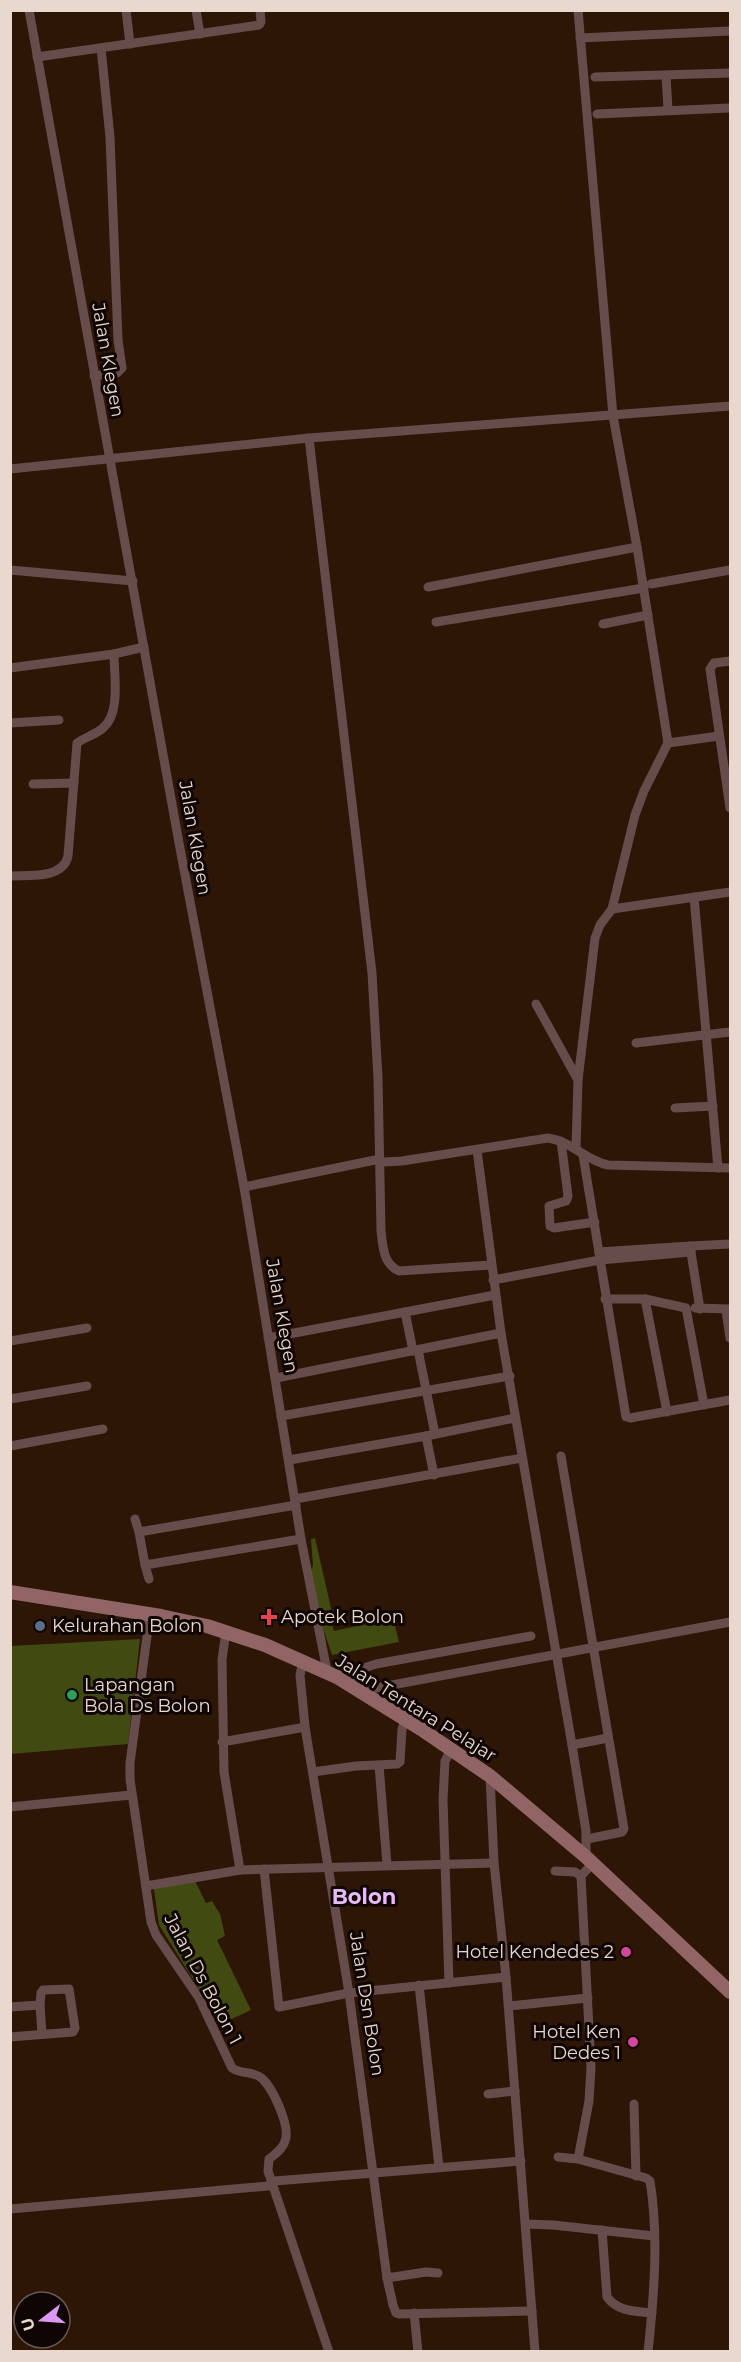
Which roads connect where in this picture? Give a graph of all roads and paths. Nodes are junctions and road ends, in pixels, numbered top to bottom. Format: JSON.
{"nodes":[{"id":1,"x":29,"y":10,"type":"edge"},
{"id":2,"x":126,"y":10,"type":"edge"},
{"id":3,"x":196,"y":10,"type":"edge"},
{"id":4,"x":260,"y":10,"type":"edge"},
{"id":5,"x":578,"y":10,"type":"edge"},
{"id":6,"x":730,"y":31,"type":"edge"},
{"id":7,"x":200,"y":34,"type":"junction"},
{"id":8,"x":580,"y":38,"type":"junction"},
{"id":9,"x":130,"y":44,"type":"junction"},
{"id":10,"x":101,"y":48,"type":"junction"},
{"id":11,"x":37,"y":57,"type":"junction"},
{"id":12,"x":730,"y":73,"type":"edge"},
{"id":13,"x":666,"y":76,"type":"junction"},
{"id":14,"x":595,"y":77,"type":"dead end"},
{"id":15,"x":729,"y":108,"type":"dead end"},
{"id":16,"x":668,"y":109,"type":"junction"},
{"id":17,"x":597,"y":114,"type":"dead end"},
{"id":18,"x":94,"y":376,"type":"junction"},
{"id":19,"x":730,"y":405,"type":"edge"},
{"id":20,"x":613,"y":416,"type":"junction"},
{"id":21,"x":309,"y":438,"type":"junction"},
{"id":22,"x":109,"y":459,"type":"junction"},
{"id":23,"x":10,"y":469,"type":"edge"},
{"id":24,"x":637,"y":547,"type":"junction"},
{"id":25,"x":10,"y":570,"type":"edge"},
{"id":26,"x":730,"y":570,"type":"edge"},
{"id":27,"x":133,"y":581,"type":"junction"},
{"id":28,"x":647,"y":586,"type":"junction"},
{"id":29,"x":428,"y":587,"type":"dead end"},
{"id":30,"x":648,"y":615,"type":"junction"},
{"id":31,"x":436,"y":622,"type":"dead end"},
{"id":32,"x":603,"y":624,"type":"dead end"},
{"id":33,"x":144,"y":647,"type":"junction"},
{"id":34,"x":114,"y":654,"type":"junction"},
{"id":35,"x":730,"y":661,"type":"edge"},
{"id":36,"x":10,"y":668,"type":"edge"},
{"id":37,"x":59,"y":720,"type":"dead end"},
{"id":38,"x":10,"y":723,"type":"edge"},
{"id":39,"x":719,"y":736,"type":"junction"},
{"id":40,"x":668,"y":742,"type":"junction"},
{"id":41,"x":74,"y":783,"type":"junction"},
{"id":42,"x":33,"y":784,"type":"dead end"},
{"id":43,"x":730,"y":808,"type":"edge"},
{"id":44,"x":10,"y":876,"type":"edge"},
{"id":45,"x":730,"y":892,"type":"edge"},
{"id":46,"x":694,"y":897,"type":"junction"},
{"id":47,"x":612,"y":909,"type":"junction"},
{"id":48,"x":536,"y":1004,"type":"dead end"},
{"id":49,"x":730,"y":1032,"type":"edge"},
{"id":50,"x":707,"y":1035,"type":"junction"},
{"id":51,"x":636,"y":1043,"type":"dead end"},
{"id":52,"x":578,"y":1080,"type":"junction"},
{"id":53,"x":713,"y":1107,"type":"junction"},
{"id":54,"x":675,"y":1108,"type":"dead end"},
{"id":55,"x":561,"y":1141,"type":"junction"},
{"id":56,"x":477,"y":1149,"type":"junction"},
{"id":57,"x":580,"y":1152,"type":"junction"},
{"id":58,"x":380,"y":1161,"type":"junction"},
{"id":59,"x":718,"y":1168,"type":"junction"},
{"id":60,"x":730,"y":1168,"type":"edge"},
{"id":61,"x":244,"y":1186,"type":"junction"},
{"id":62,"x":594,"y":1222,"type":"junction"},
{"id":63,"x":730,"y":1244,"type":"edge"},
{"id":64,"x":691,"y":1249,"type":"junction"},
{"id":65,"x":600,"y":1256,"type":"junction"},
{"id":66,"x":491,"y":1265,"type":"junction"},
{"id":67,"x":493,"y":1280,"type":"junction"},
{"id":68,"x":495,"y":1295,"type":"junction"},
{"id":69,"x":605,"y":1299,"type":"junction"},
{"id":70,"x":645,"y":1299,"type":"junction"},
{"id":71,"x":686,"y":1308,"type":"junction"},
{"id":72,"x":700,"y":1309,"type":"junction"},
{"id":73,"x":728,"y":1310,"type":"edge"},
{"id":74,"x":405,"y":1312,"type":"junction"},
{"id":75,"x":87,"y":1328,"type":"dead end"},
{"id":76,"x":501,"y":1333,"type":"junction"},
{"id":77,"x":268,"y":1338,"type":"junction"},
{"id":78,"x":730,"y":1338,"type":"edge"},
{"id":79,"x":10,"y":1341,"type":"edge"},
{"id":80,"x":416,"y":1350,"type":"junction"},
{"id":81,"x":510,"y":1376,"type":"junction"},
{"id":82,"x":276,"y":1378,"type":"junction"},
{"id":83,"x":87,"y":1386,"type":"dead end"},
{"id":84,"x":428,"y":1392,"type":"junction"},
{"id":85,"x":10,"y":1400,"type":"edge"},
{"id":86,"x":730,"y":1400,"type":"edge"},
{"id":87,"x":704,"y":1405,"type":"junction"},
{"id":88,"x":667,"y":1412,"type":"junction"},
{"id":89,"x":282,"y":1416,"type":"junction"},
{"id":90,"x":515,"y":1418,"type":"junction"},
{"id":91,"x":103,"y":1429,"type":"dead end"},
{"id":92,"x":431,"y":1435,"type":"junction"},
{"id":93,"x":10,"y":1446,"type":"edge"},
{"id":94,"x":561,"y":1456,"type":"dead end"},
{"id":95,"x":522,"y":1458,"type":"junction"},
{"id":96,"x":289,"y":1460,"type":"junction"},
{"id":97,"x":434,"y":1475,"type":"junction"},
{"id":98,"x":296,"y":1502,"type":"junction"},
{"id":99,"x":135,"y":1519,"type":"dead end"},
{"id":100,"x":139,"y":1532,"type":"junction"},
{"id":101,"x":302,"y":1539,"type":"junction"},
{"id":102,"x":145,"y":1565,"type":"junction"},
{"id":103,"x":149,"y":1580,"type":"dead end"},
{"id":104,"x":10,"y":1592,"type":"edge"},
{"id":105,"x":150,"y":1614,"type":"junction"},
{"id":106,"x":730,"y":1622,"type":"edge"},
{"id":107,"x":226,"y":1630,"type":"junction"},
{"id":108,"x":531,"y":1636,"type":"dead end"},
{"id":109,"x":593,"y":1647,"type":"junction"},
{"id":110,"x":556,"y":1655,"type":"junction"},
{"id":111,"x":303,"y":1662,"type":"junction"},
{"id":112,"x":332,"y":1674,"type":"junction"},
{"id":113,"x":360,"y":1691,"type":"junction"},
{"id":114,"x":405,"y":1719,"type":"junction"},
{"id":115,"x":305,"y":1727,"type":"junction"},
{"id":116,"x":608,"y":1738,"type":"junction"},
{"id":117,"x":222,"y":1742,"type":"junction"},
{"id":118,"x":572,"y":1745,"type":"junction"},
{"id":119,"x":451,"y":1750,"type":"junction"},
{"id":120,"x":379,"y":1765,"type":"junction"},
{"id":121,"x":313,"y":1772,"type":"junction"},
{"id":122,"x":490,"y":1776,"type":"junction"},
{"id":123,"x":131,"y":1795,"type":"junction"},
{"id":124,"x":10,"y":1807,"type":"edge"},
{"id":125,"x":587,"y":1839,"type":"junction"},
{"id":126,"x":590,"y":1860,"type":"junction"},
{"id":127,"x":446,"y":1863,"type":"junction"},
{"id":128,"x":494,"y":1863,"type":"junction"},
{"id":129,"x":387,"y":1865,"type":"junction"},
{"id":130,"x":328,"y":1867,"type":"junction"},
{"id":131,"x":264,"y":1869,"type":"junction"},
{"id":132,"x":240,"y":1870,"type":"junction"},
{"id":133,"x":555,"y":1871,"type":"dead end"},
{"id":134,"x":581,"y":1876,"type":"junction"},
{"id":135,"x":146,"y":1886,"type":"junction"},
{"id":136,"x":506,"y":1977,"type":"junction"},
{"id":137,"x":449,"y":1983,"type":"junction"},
{"id":138,"x":419,"y":1985,"type":"junction"},
{"id":139,"x":730,"y":1992,"type":"edge"},
{"id":140,"x":350,"y":1993,"type":"junction"},
{"id":141,"x":588,"y":1998,"type":"junction"},
{"id":142,"x":40,"y":2005,"type":"junction"},
{"id":143,"x":509,"y":2006,"type":"junction"},
{"id":144,"x":10,"y":2007,"type":"edge"},
{"id":145,"x":42,"y":2034,"type":"junction"},
{"id":146,"x":10,"y":2037,"type":"edge"},
{"id":147,"x":515,"y":2091,"type":"junction"},
{"id":148,"x":488,"y":2094,"type":"dead end"},
{"id":149,"x":634,"y":2104,"type":"dead end"},
{"id":150,"x":558,"y":2157,"type":"dead end"},
{"id":151,"x":578,"y":2159,"type":"junction"},
{"id":152,"x":521,"y":2161,"type":"junction"},
{"id":153,"x":439,"y":2167,"type":"junction"},
{"id":154,"x":374,"y":2171,"type":"junction"},
{"id":155,"x":636,"y":2176,"type":"junction"},
{"id":156,"x":271,"y":2184,"type":"junction"},
{"id":157,"x":10,"y":2209,"type":"edge"},
{"id":158,"x":526,"y":2224,"type":"junction"},
{"id":159,"x":602,"y":2230,"type":"junction"},
{"id":160,"x":654,"y":2236,"type":"junction"},
{"id":161,"x":438,"y":2273,"type":"dead end"},
{"id":162,"x":387,"y":2278,"type":"junction"},
{"id":163,"x":532,"y":2311,"type":"junction"},
{"id":164,"x":414,"y":2313,"type":"junction"},
{"id":165,"x":652,"y":2313,"type":"junction"},
{"id":166,"x":329,"y":2352,"type":"edge"},
{"id":167,"x":418,"y":2352,"type":"edge"},
{"id":168,"x":535,"y":2352,"type":"edge"},
{"id":169,"x":648,"y":2352,"type":"edge"}],
"edges":[{"from":1,"to":11,"type":"street","name":"Jalan Klegen"},
{"from":2,"to":9,"type":"street"},
{"from":3,"to":7,"type":"street"},
{"from":4,"to":7,"type":"street"},
{"from":5,"to":8,"type":"street"},
{"from":6,"to":8,"type":"street"},
{"from":7,"to":9,"type":"street"},
{"from":8,"to":20,"type":"street"},
{"from":9,"to":10,"type":"street"},
{"from":10,"to":11,"type":"street"},
{"from":10,"to":18,"type":"street"},
{"from":11,"to":18,"type":"street","name":"Jalan Klegen"},
{"from":12,"to":13,"type":"street"},
{"from":13,"to":14,"type":"street"},
{"from":13,"to":16,"type":"street"},
{"from":15,"to":16,"type":"street"},
{"from":16,"to":17,"type":"street"},
{"from":18,"to":22,"type":"street","name":"Jalan Klegen"},
{"from":19,"to":20,"type":"street"},
{"from":20,"to":21,"type":"street"},
{"from":20,"to":24,"type":"street"},
{"from":21,"to":22,"type":"street"},
{"from":21,"to":58,"type":"street"},
{"from":22,"to":23,"type":"street"},
{"from":22,"to":27,"type":"street","name":"Jalan Klegen"},
{"from":24,"to":28,"type":"street"},
{"from":24,"to":29,"type":"street"},
{"from":25,"to":27,"type":"street"},
{"from":26,"to":28,"type":"street"},
{"from":27,"to":33,"type":"street","name":"Jalan Klegen"},
{"from":28,"to":30,"type":"street"},
{"from":28,"to":31,"type":"street"},
{"from":30,"to":32,"type":"street"},
{"from":30,"to":40,"type":"street"},
{"from":33,"to":34,"type":"street"},
{"from":33,"to":61,"type":"street","name":"Jalan Klegen"},
{"from":34,"to":36,"type":"street"},
{"from":34,"to":41,"type":"street"},
{"from":35,"to":39,"type":"street"},
{"from":37,"to":38,"type":"street"},
{"from":39,"to":40,"type":"street"},
{"from":39,"to":43,"type":"street"},
{"from":40,"to":47,"type":"street"},
{"from":41,"to":42,"type":"street"},
{"from":41,"to":44,"type":"street"},
{"from":45,"to":46,"type":"street"},
{"from":46,"to":47,"type":"street"},
{"from":46,"to":50,"type":"street"},
{"from":47,"to":52,"type":"street"},
{"from":48,"to":52,"type":"street"},
{"from":49,"to":50,"type":"street"},
{"from":50,"to":51,"type":"street"},
{"from":50,"to":53,"type":"street"},
{"from":52,"to":57,"type":"street"},
{"from":53,"to":54,"type":"street"},
{"from":53,"to":59,"type":"street"},
{"from":55,"to":56,"type":"street"},
{"from":55,"to":57,"type":"street"},
{"from":55,"to":62,"type":"street"},
{"from":56,"to":58,"type":"street"},
{"from":56,"to":66,"type":"street"},
{"from":57,"to":59,"type":"street"},
{"from":57,"to":62,"type":"street"},
{"from":58,"to":61,"type":"street"},
{"from":58,"to":66,"type":"street"},
{"from":59,"to":60,"type":"street"},
{"from":61,"to":77,"type":"street","name":"Jalan Klegen"},
{"from":62,"to":65,"type":"street"},
{"from":63,"to":64,"type":"street"},
{"from":64,"to":65,"type":"street"},
{"from":64,"to":72,"type":"street"},
{"from":65,"to":67,"type":"street"},
{"from":65,"to":69,"type":"street"},
{"from":66,"to":67,"type":"street"},
{"from":67,"to":68,"type":"street"},
{"from":68,"to":74,"type":"street"},
{"from":68,"to":76,"type":"street"},
{"from":69,"to":70,"type":"street"},
{"from":69,"to":88,"type":"street"},
{"from":70,"to":71,"type":"street"},
{"from":70,"to":88,"type":"street"},
{"from":71,"to":72,"type":"street"},
{"from":71,"to":87,"type":"street"},
{"from":72,"to":73,"type":"street"},
{"from":73,"to":78,"type":"street"},
{"from":74,"to":77,"type":"street"},
{"from":74,"to":80,"type":"street"},
{"from":75,"to":79,"type":"street"},
{"from":76,"to":80,"type":"street"},
{"from":76,"to":81,"type":"street"},
{"from":77,"to":82,"type":"street","name":"Jalan Klegen"},
{"from":80,"to":82,"type":"street"},
{"from":80,"to":84,"type":"street"},
{"from":81,"to":84,"type":"street"},
{"from":81,"to":90,"type":"street"},
{"from":82,"to":89,"type":"street","name":"Jalan Klegen"},
{"from":83,"to":85,"type":"street"},
{"from":84,"to":89,"type":"street"},
{"from":84,"to":92,"type":"street"},
{"from":86,"to":87,"type":"street"},
{"from":87,"to":88,"type":"street"},
{"from":89,"to":96,"type":"street","name":"Jalan Klegen"},
{"from":90,"to":92,"type":"street"},
{"from":90,"to":95,"type":"street"},
{"from":91,"to":93,"type":"street"},
{"from":92,"to":96,"type":"street"},
{"from":92,"to":97,"type":"street"},
{"from":94,"to":109,"type":"street"},
{"from":95,"to":97,"type":"street"},
{"from":95,"to":110,"type":"street"},
{"from":96,"to":98,"type":"street","name":"Jalan Klegen"},
{"from":97,"to":98,"type":"street"},
{"from":98,"to":100,"type":"street"},
{"from":98,"to":101,"type":"street","name":"Jalan Klegen"},
{"from":99,"to":100,"type":"street"},
{"from":100,"to":102,"type":"street"},
{"from":101,"to":102,"type":"street"},
{"from":101,"to":112,"type":"street","name":"Jalan Klegen"},
{"from":102,"to":103,"type":"street"},
{"from":104,"to":105,"type":"main road","name":"Jalan Tentara Pelajar"},
{"from":105,"to":107,"type":"main road","name":"Jalan Tentara Pelajar"},
{"from":105,"to":123,"type":"street","name":"Jalan Ds Bolon 1"},
{"from":106,"to":109,"type":"street"},
{"from":107,"to":111,"type":"main road","name":"Jalan Tentara Pelajar"},
{"from":107,"to":117,"type":"street"},
{"from":108,"to":112,"type":"street"},
{"from":109,"to":110,"type":"street"},
{"from":109,"to":116,"type":"street"},
{"from":110,"to":113,"type":"street"},
{"from":110,"to":118,"type":"street"},
{"from":111,"to":112,"type":"main road","name":"Jalan Tentara Pelajar"},
{"from":111,"to":115,"type":"street","name":"Jalan Dsn Bolon"},
{"from":112,"to":113,"type":"main road","name":"Jalan Tentara Pelajar"},
{"from":113,"to":114,"type":"main road","name":"Jalan Tentara Pelajar"},
{"from":114,"to":119,"type":"main road","name":"Jalan Tentara Pelajar"},
{"from":114,"to":120,"type":"street"},
{"from":115,"to":117,"type":"street"},
{"from":115,"to":121,"type":"street","name":"Jalan Dsn Bolon"},
{"from":116,"to":118,"type":"street"},
{"from":116,"to":125,"type":"street"},
{"from":117,"to":132,"type":"street"},
{"from":118,"to":125,"type":"street"},
{"from":119,"to":122,"type":"main road","name":"Jalan Tentara Pelajar"},
{"from":119,"to":127,"type":"street"},
{"from":120,"to":121,"type":"street"},
{"from":120,"to":129,"type":"street"},
{"from":121,"to":130,"type":"street","name":"Jalan Dsn Bolon"},
{"from":122,"to":126,"type":"main road","name":"Jalan Tentara Pelajar"},
{"from":122,"to":128,"type":"street"},
{"from":123,"to":124,"type":"street"},
{"from":123,"to":135,"type":"street","name":"Jalan Ds Bolon 1"},
{"from":125,"to":126,"type":"street"},
{"from":126,"to":134,"type":"street"},
{"from":126,"to":139,"type":"main road","name":"Jalan Tentara Pelajar"},
{"from":127,"to":128,"type":"street"},
{"from":127,"to":129,"type":"street"},
{"from":127,"to":137,"type":"street"},
{"from":128,"to":136,"type":"street"},
{"from":129,"to":130,"type":"street"},
{"from":130,"to":131,"type":"street"},
{"from":130,"to":140,"type":"street","name":"Jalan Dsn Bolon"},
{"from":131,"to":132,"type":"street"},
{"from":131,"to":140,"type":"street"},
{"from":132,"to":135,"type":"street"},
{"from":133,"to":134,"type":"street"},
{"from":134,"to":141,"type":"street"},
{"from":135,"to":156,"type":"street","name":"Jalan Ds Bolon 1"},
{"from":136,"to":137,"type":"street"},
{"from":136,"to":143,"type":"street"},
{"from":137,"to":138,"type":"street"},
{"from":138,"to":140,"type":"street"},
{"from":138,"to":153,"type":"street"},
{"from":140,"to":154,"type":"street","name":"Jalan Dsn Bolon"},
{"from":141,"to":143,"type":"street"},
{"from":141,"to":151,"type":"street"},
{"from":142,"to":144,"type":"street"},
{"from":142,"to":145,"type":"street"},
{"from":142,"to":145,"type":"street"},
{"from":143,"to":147,"type":"street"},
{"from":145,"to":146,"type":"street"},
{"from":147,"to":148,"type":"street"},
{"from":147,"to":152,"type":"street"},
{"from":149,"to":155,"type":"street"},
{"from":150,"to":151,"type":"street"},
{"from":151,"to":155,"type":"street"},
{"from":152,"to":153,"type":"street"},
{"from":152,"to":158,"type":"street"},
{"from":153,"to":154,"type":"street"},
{"from":154,"to":156,"type":"street"},
{"from":154,"to":162,"type":"street","name":"Jalan Dsn Bolon"},
{"from":155,"to":160,"type":"street"},
{"from":156,"to":157,"type":"street"},
{"from":156,"to":166,"type":"street","name":"Jalan Ds Bolon 1"},
{"from":158,"to":159,"type":"street"},
{"from":158,"to":163,"type":"street"},
{"from":159,"to":160,"type":"street"},
{"from":159,"to":165,"type":"street"},
{"from":160,"to":165,"type":"street"},
{"from":161,"to":162,"type":"street"},
{"from":162,"to":164,"type":"street","name":"Jalan Dsn Bolon"},
{"from":163,"to":164,"type":"street"},
{"from":163,"to":168,"type":"street"},
{"from":164,"to":167,"type":"street"},
{"from":165,"to":169,"type":"street"}]}
